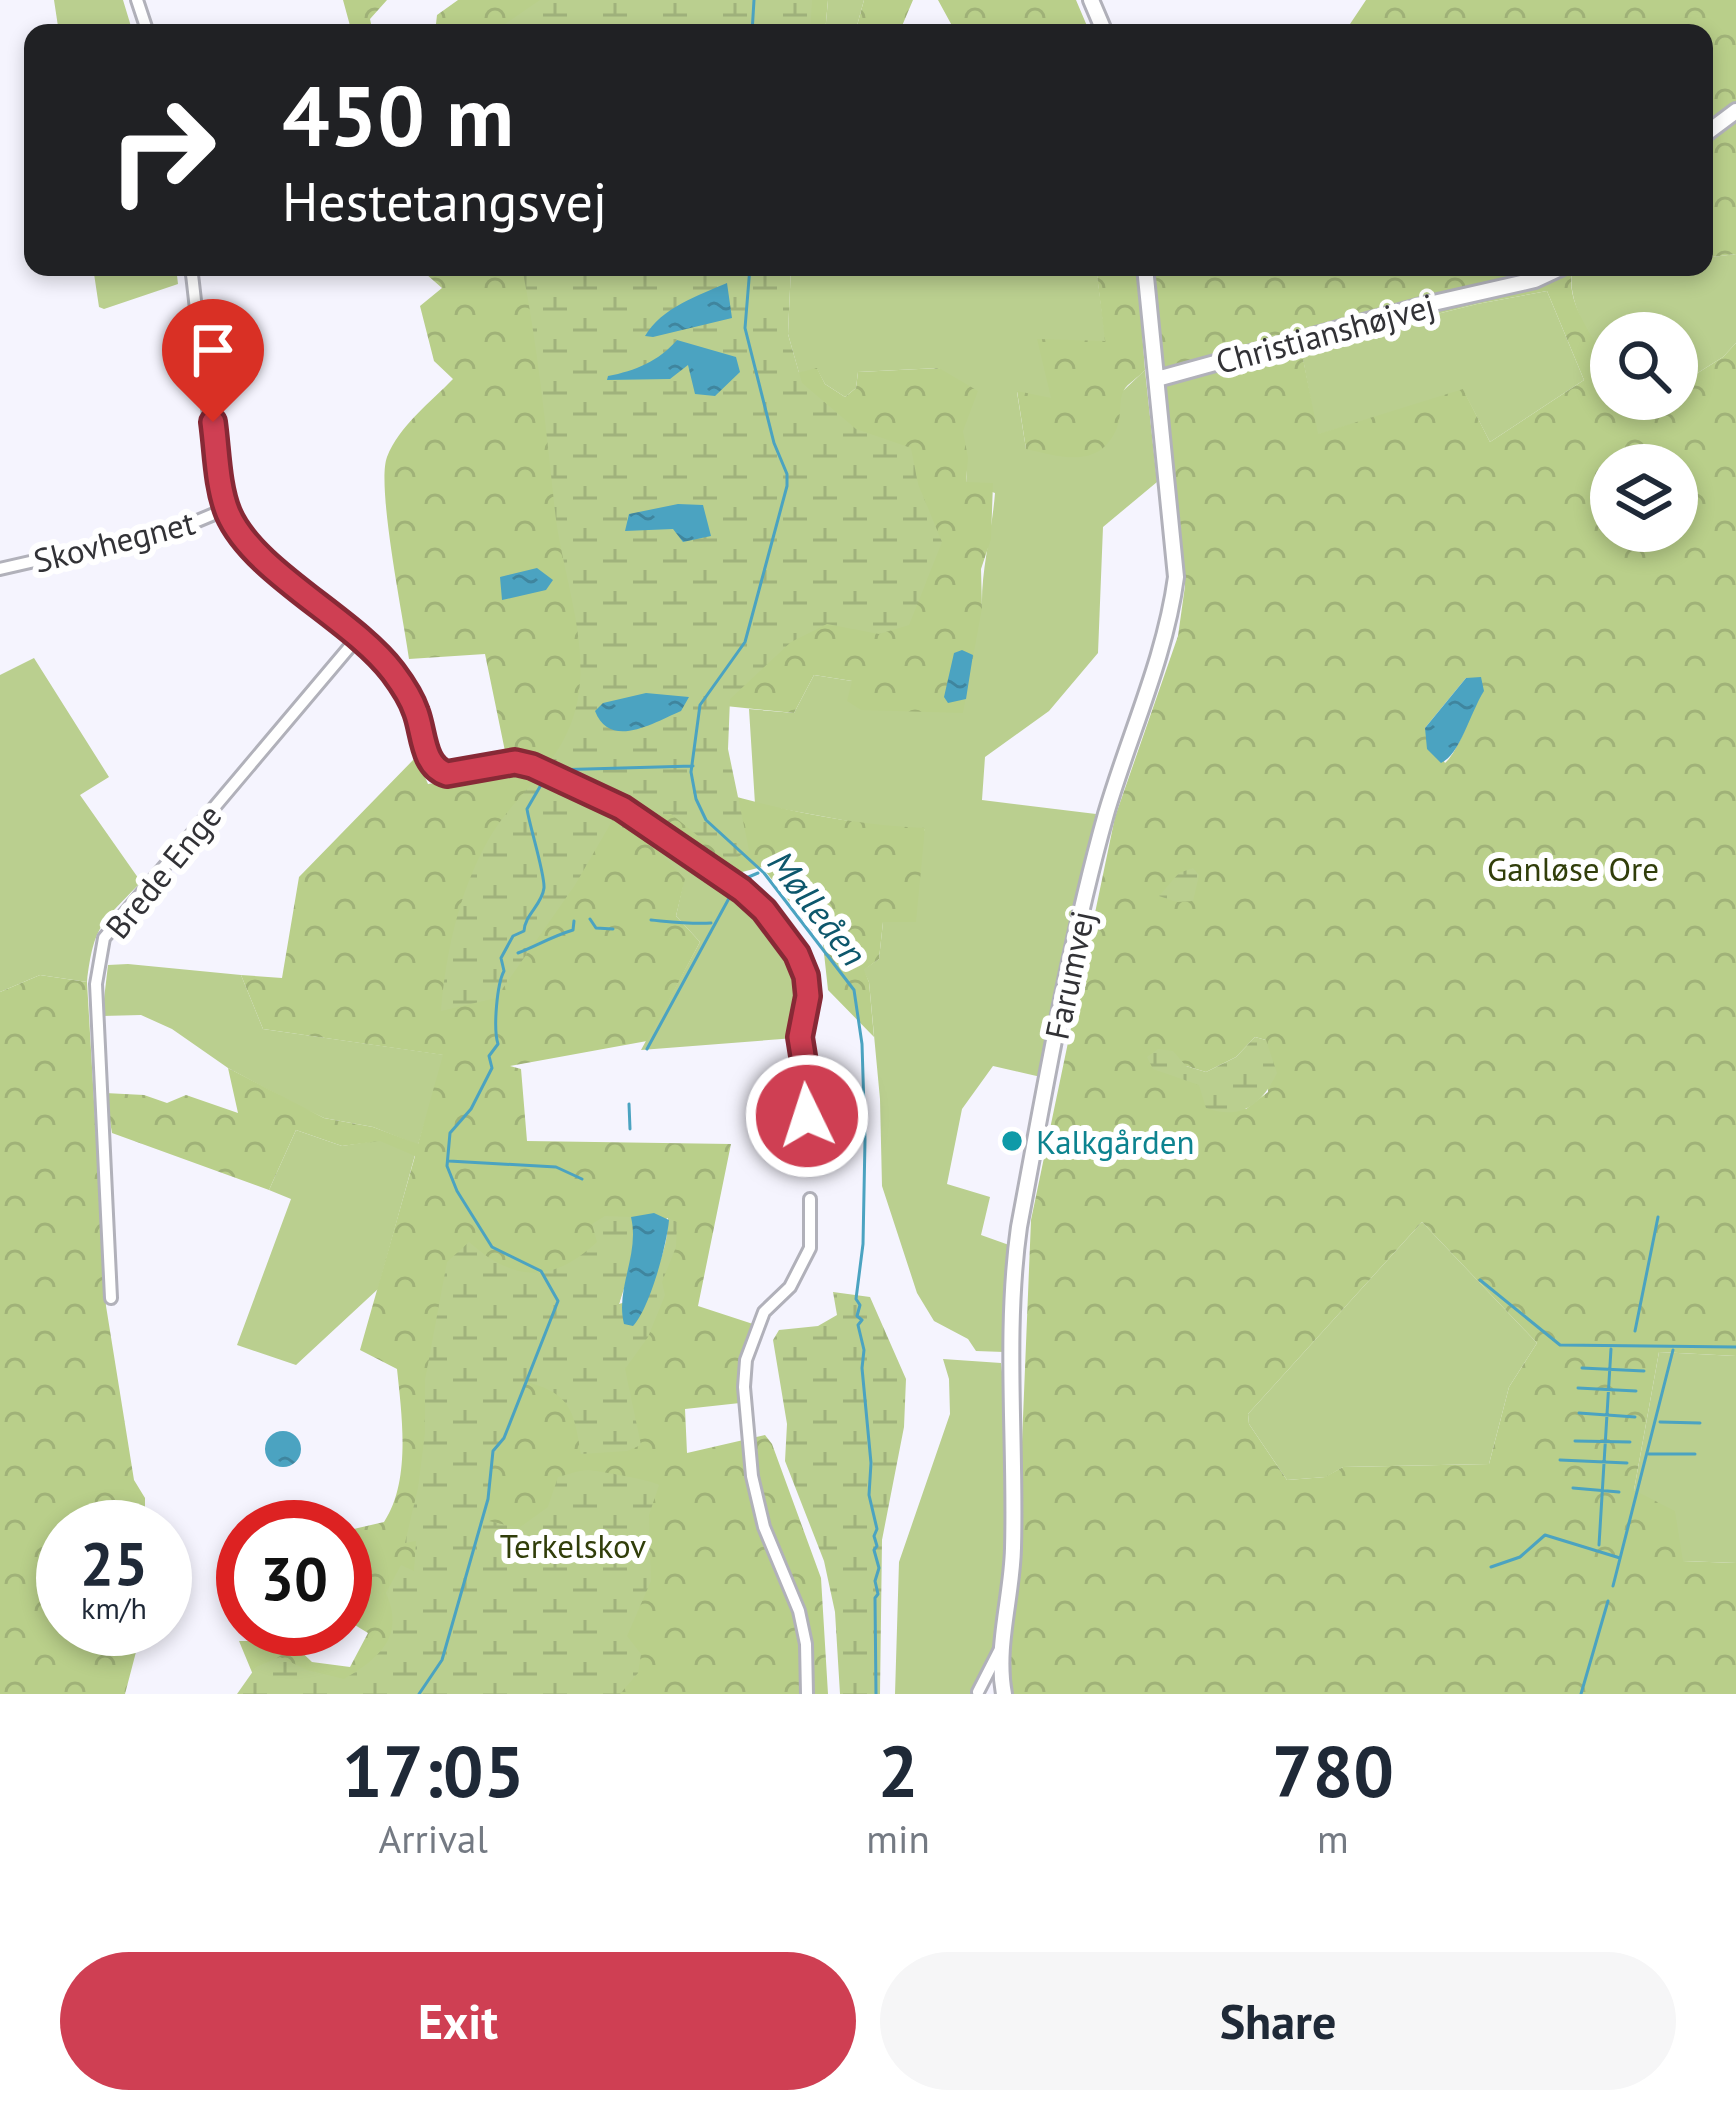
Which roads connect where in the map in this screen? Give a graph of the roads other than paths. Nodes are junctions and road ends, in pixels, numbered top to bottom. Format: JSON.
{"nodes":[{"id":1,"x":192,"y":276,"type":"edge"},
{"id":2,"x":1146,"y":276,"type":"edge"},
{"id":3,"x":1544,"y":276,"type":"edge"},
{"id":4,"x":1157,"y":379,"type":"junction"},
{"id":5,"x":226,"y":509,"type":"junction"},
{"id":6,"x":0,"y":569,"type":"edge"},
{"id":7,"x":358,"y":637,"type":"junction"},
{"id":8,"x":807,"y":1116,"type":"dead end"},
{"id":9,"x":810,"y":1199,"type":"dead end"},
{"id":10,"x":111,"y":1298,"type":"dead end"},
{"id":11,"x":1001,"y":1649,"type":"junction"},
{"id":12,"x":978,"y":1693,"type":"edge"},
{"id":13,"x":1003,"y":1693,"type":"edge"},
{"id":14,"x":807,"y":1694,"type":"edge"}],
"edges":[{"from":1,"to":5,"type":"street"},
{"from":2,"to":4,"type":"street","name":"Farumvej"},
{"from":3,"to":4,"type":"street","name":"Christianshøjvej"},
{"from":4,"to":11,"type":"street","name":"Farumvej"},
{"from":5,"to":6,"type":"street","name":"Skovhegnet"},
{"from":5,"to":7,"type":"street"},
{"from":7,"to":8,"type":"street"},
{"from":7,"to":10,"type":"street","name":"Brede Enge"},
{"from":9,"to":14,"type":"street"},
{"from":11,"to":12,"type":"street"},
{"from":11,"to":13,"type":"street","name":"Farumvej"},
{"from":12,"to":13,"type":"street"}]}
